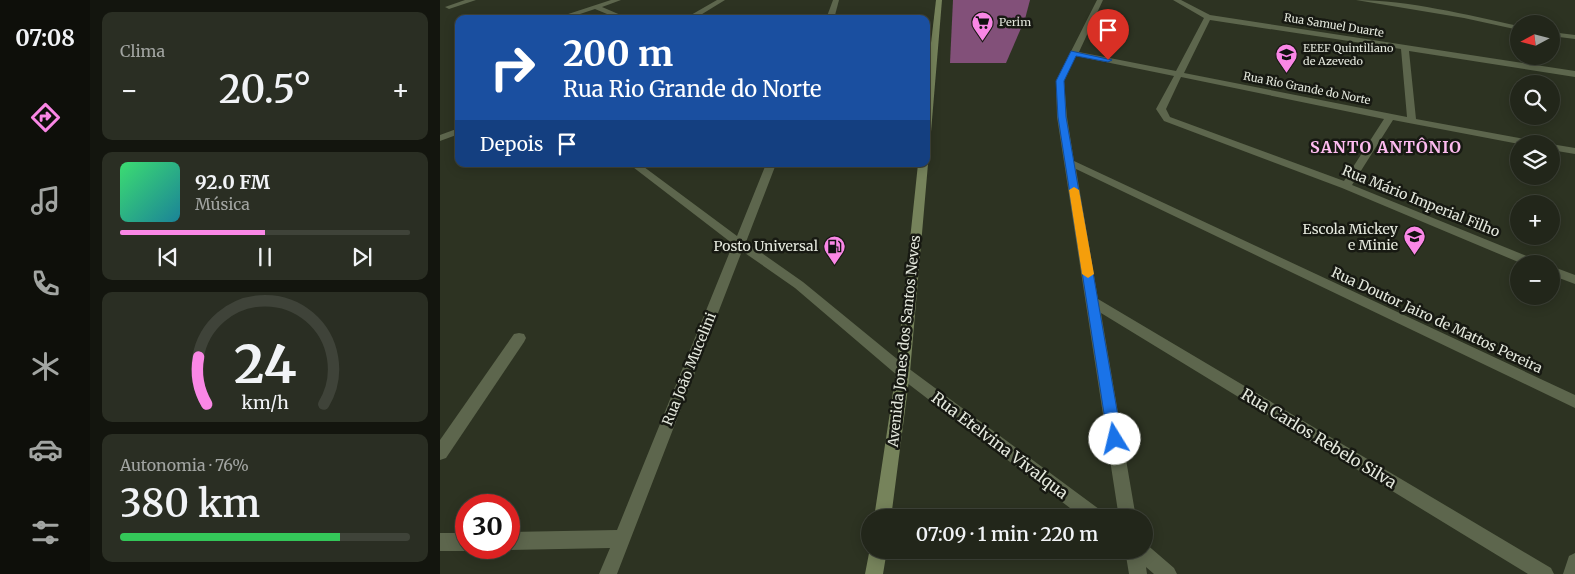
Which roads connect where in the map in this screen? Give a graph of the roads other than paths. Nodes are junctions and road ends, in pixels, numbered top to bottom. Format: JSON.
{"nodes":[{"id":1,"x":473,"y":0,"type":"edge"},
{"id":2,"x":618,"y":0,"type":"edge"},
{"id":3,"x":722,"y":0,"type":"edge"},
{"id":4,"x":836,"y":0,"type":"edge"},
{"id":5,"x":939,"y":0,"type":"edge"},
{"id":6,"x":1100,"y":0,"type":"edge"},
{"id":7,"x":1176,"y":0,"type":"edge"},
{"id":8,"x":1359,"y":0,"type":"edge"},
{"id":9,"x":449,"y":7,"type":"dead end"},
{"id":10,"x":595,"y":7,"type":"junction"},
{"id":11,"x":570,"y":15,"type":"edge"},
{"id":12,"x":616,"y":15,"type":"edge"},
{"id":13,"x":695,"y":15,"type":"edge"},
{"id":14,"x":831,"y":15,"type":"edge"},
{"id":15,"x":1208,"y":17,"type":"junction"},
{"id":16,"x":1510,"y":26,"type":"edge"},
{"id":17,"x":1560,"y":35,"type":"edge"},
{"id":18,"x":1575,"y":37,"type":"edge"},
{"id":19,"x":1404,"y":48,"type":"junction"},
{"id":20,"x":1074,"y":53,"type":"junction"},
{"id":21,"x":1177,"y":74,"type":"junction"},
{"id":22,"x":1575,"y":74,"type":"edge"},
{"id":23,"x":930,"y":91,"type":"edge"},
{"id":24,"x":1390,"y":117,"type":"junction"},
{"id":25,"x":1412,"y":121,"type":"junction"},
{"id":26,"x":455,"y":132,"type":"edge"},
{"id":27,"x":440,"y":138,"type":"edge"},
{"id":28,"x":1510,"y":139,"type":"edge"},
{"id":29,"x":1560,"y":148,"type":"edge"},
{"id":30,"x":1575,"y":151,"type":"edge"},
{"id":31,"x":1070,"y":162,"type":"junction"},
{"id":32,"x":638,"y":167,"type":"edge"},
{"id":33,"x":770,"y":167,"type":"edge"},
{"id":34,"x":923,"y":167,"type":"edge"},
{"id":35,"x":1346,"y":186,"type":"junction"},
{"id":36,"x":739,"y":243,"type":"junction"},
{"id":37,"x":1513,"y":255,"type":"edge"},
{"id":38,"x":1560,"y":274,"type":"edge"},
{"id":39,"x":1575,"y":280,"type":"edge"},
{"id":40,"x":1092,"y":302,"type":"junction"},
{"id":41,"x":519,"y":338,"type":"dead end"},
{"id":42,"x":903,"y":372,"type":"junction"},
{"id":43,"x":1575,"y":402,"type":"edge"},
{"id":44,"x":440,"y":453,"type":"edge"},
{"id":45,"x":883,"y":509,"type":"edge"},
{"id":46,"x":1085,"y":509,"type":"edge"},
{"id":47,"x":1126,"y":509,"type":"edge"},
{"id":48,"x":622,"y":539,"type":"junction"},
{"id":49,"x":520,"y":541,"type":"edge"},
{"id":50,"x":440,"y":542,"type":"edge"},
{"id":51,"x":455,"y":542,"type":"edge"},
{"id":52,"x":876,"y":559,"type":"edge"},
{"id":53,"x":1136,"y":559,"type":"edge"},
{"id":54,"x":1150,"y":559,"type":"edge"},
{"id":55,"x":1575,"y":562,"type":"edge"},
{"id":56,"x":608,"y":574,"type":"edge"},
{"id":57,"x":874,"y":574,"type":"edge"},
{"id":58,"x":1138,"y":574,"type":"edge"},
{"id":59,"x":1168,"y":574,"type":"edge"},
{"id":60,"x":1545,"y":574,"type":"edge"},
{"id":61,"x":1572,"y":574,"type":"edge"}],
"edges":[{"from":1,"to":9,"type":"street"},
{"from":2,"to":10,"type":"street"},
{"from":3,"to":13,"type":"street"},
{"from":4,"to":14,"type":"street"},
{"from":5,"to":23,"type":"main road"},
{"from":6,"to":20,"type":"street"},
{"from":7,"to":15,"type":"street","name":"Rua Samuel Duarte"},
{"from":8,"to":16,"type":"street"},
{"from":10,"to":11,"type":"street"},
{"from":10,"to":12,"type":"street"},
{"from":15,"to":19,"type":"street","name":"Rua Samuel Duarte"},
{"from":15,"to":21,"type":"street"},
{"from":17,"to":18,"type":"street"},
{"from":19,"to":22,"type":"street","name":"Rua Samuel Duarte"},
{"from":19,"to":25,"type":"street"},
{"from":20,"to":21,"type":"street","name":"Rua Rio Grande do Norte"},
{"from":20,"to":31,"type":"street"},
{"from":21,"to":24,"type":"street","name":"Rua Rio Grande do Norte"},
{"from":21,"to":35,"type":"street","name":"Rua Mário Imperial Filho"},
{"from":24,"to":25,"type":"street","name":"Rua Rio Grande do Norte"},
{"from":24,"to":35,"type":"street"},
{"from":25,"to":28,"type":"street","name":"Rua Rio Grande do Norte"},
{"from":26,"to":27,"type":"street"},
{"from":29,"to":30,"type":"street"},
{"from":31,"to":40,"type":"street"},
{"from":31,"to":43,"type":"street","name":"Rua Doutor Jairo de Mattos Pereira"},
{"from":32,"to":36,"type":"street","name":"Rua Etelvina Vivalqua"},
{"from":33,"to":36,"type":"street","name":"Rua João Mucelini"},
{"from":34,"to":42,"type":"main road","name":"Avenida Jones dos Santos Neves"},
{"from":35,"to":37,"type":"street","name":"Rua Mário Imperial Filho"},
{"from":36,"to":42,"type":"street","name":"Rua Etelvina Vivalqua"},
{"from":36,"to":48,"type":"street","name":"Rua João Mucelini"},
{"from":38,"to":39,"type":"street"},
{"from":40,"to":47,"type":"street"},
{"from":40,"to":60,"type":"street","name":"Rua Carlos Rebelo Silva"},
{"from":41,"to":44,"type":"street"},
{"from":42,"to":45,"type":"main road","name":"Avenida Jones dos Santos Neves"},
{"from":42,"to":46,"type":"street","name":"Rua Etelvina Vivalqua"},
{"from":48,"to":49,"type":"street"},
{"from":48,"to":56,"type":"street","name":"Rua João Mucelini"},
{"from":50,"to":51,"type":"street"},
{"from":52,"to":57,"type":"main road"},
{"from":53,"to":58,"type":"street"},
{"from":54,"to":59,"type":"street"},
{"from":55,"to":61,"type":"street"}]}
